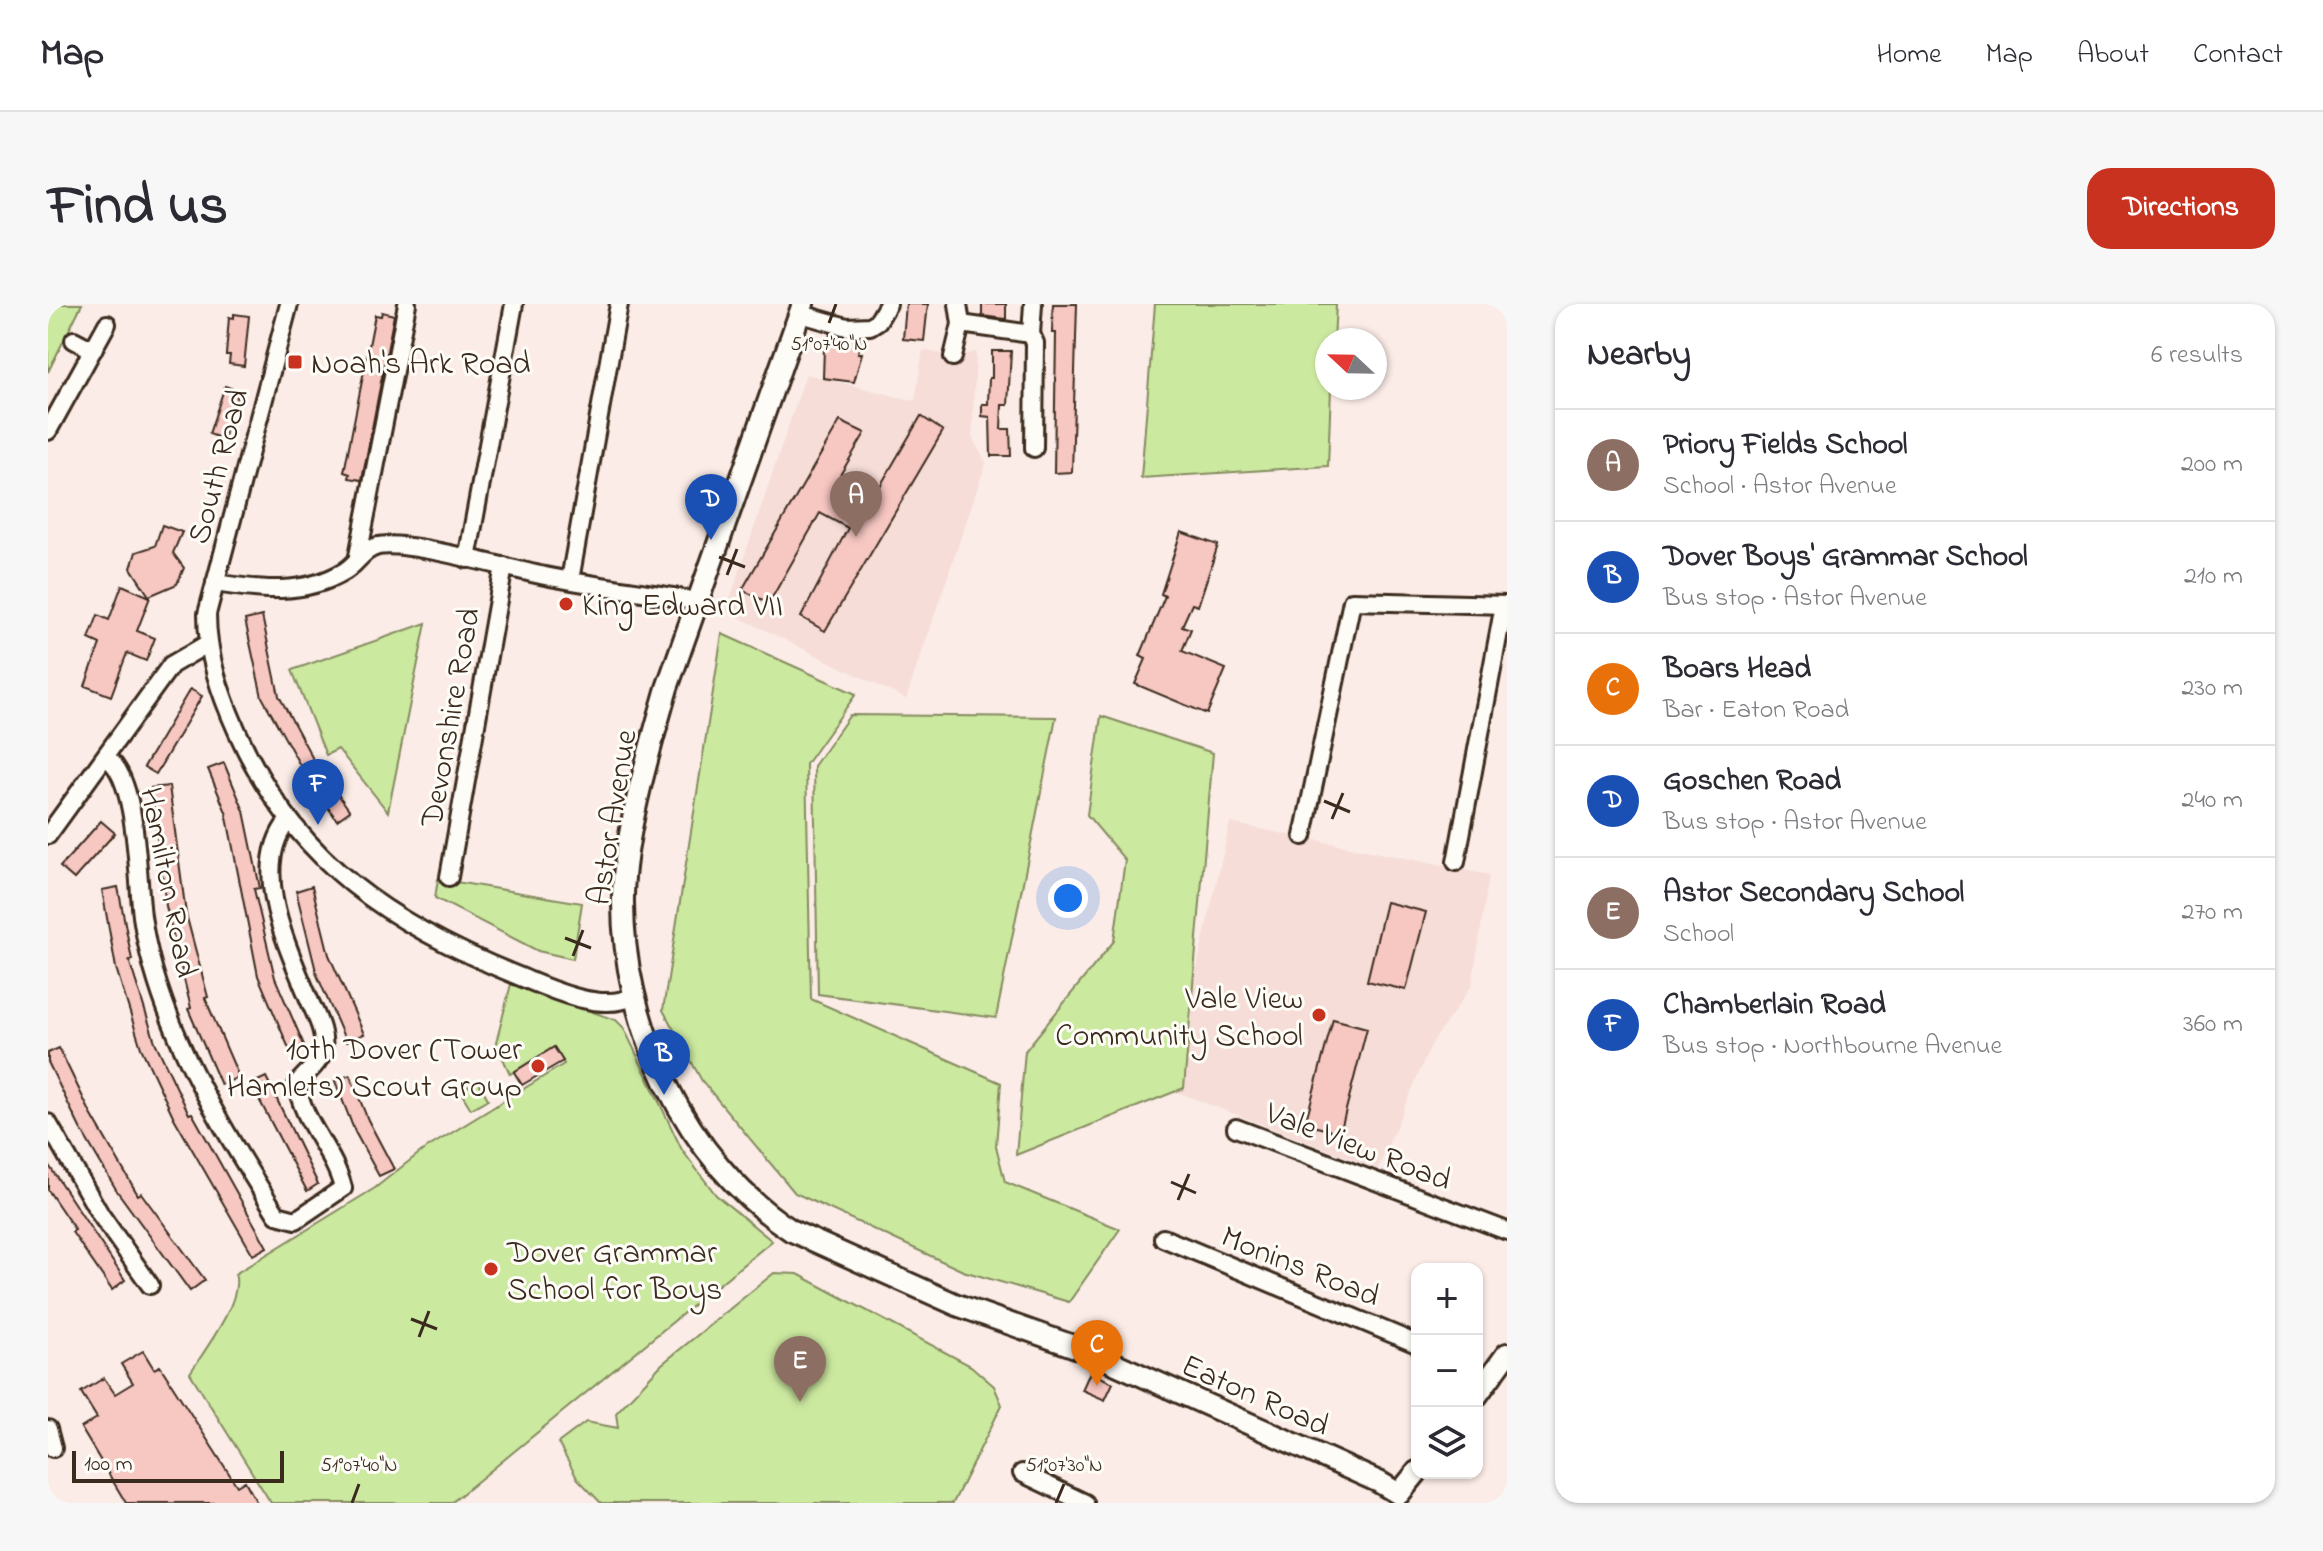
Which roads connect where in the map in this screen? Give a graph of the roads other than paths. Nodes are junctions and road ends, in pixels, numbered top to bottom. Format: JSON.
{"nodes":[{"id":1,"x":289,"y":304,"type":"edge"},
{"id":2,"x":407,"y":304,"type":"edge"},
{"id":3,"x":514,"y":304,"type":"edge"},
{"id":4,"x":619,"y":304,"type":"edge"},
{"id":5,"x":888,"y":304,"type":"edge"},
{"id":6,"x":958,"y":304,"type":"edge"},
{"id":7,"x":1033,"y":304,"type":"edge"},
{"id":8,"x":802,"y":309,"type":"edge"},
{"id":9,"x":107,"y":324,"type":"dead end"},
{"id":10,"x":961,"y":324,"type":"junction"},
{"id":11,"x":1031,"y":334,"type":"junction"},
{"id":12,"x":74,"y":340,"type":"dead end"},
{"id":13,"x":93,"y":350,"type":"junction"},
{"id":14,"x":953,"y":357,"type":"dead end"},
{"id":15,"x":48,"y":431,"type":"edge"},
{"id":16,"x":1034,"y":448,"type":"dead end"},
{"id":17,"x":358,"y":556,"type":"junction"},
{"id":18,"x":467,"y":559,"type":"junction"},
{"id":19,"x":504,"y":566,"type":"junction"},
{"id":20,"x":570,"y":580,"type":"junction"},
{"id":21,"x":215,"y":583,"type":"junction"},
{"id":22,"x":696,"y":601,"type":"junction"},
{"id":23,"x":1506,"y":605,"type":"edge"},
{"id":24,"x":207,"y":644,"type":"junction"},
{"id":25,"x":107,"y":758,"type":"junction"},
{"id":26,"x":288,"y":821,"type":"junction"},
{"id":27,"x":48,"y":835,"type":"edge"},
{"id":28,"x":1303,"y":836,"type":"dead end"},
{"id":29,"x":1456,"y":862,"type":"dead end"},
{"id":30,"x":449,"y":877,"type":"dead end"},
{"id":31,"x":634,"y":996,"type":"junction"},
{"id":32,"x":48,"y":1123,"type":"edge"},
{"id":33,"x":1236,"y":1128,"type":"dead end"},
{"id":34,"x":1507,"y":1231,"type":"edge"},
{"id":35,"x":1163,"y":1238,"type":"dead end"},
{"id":36,"x":150,"y":1285,"type":"dead end"},
{"id":37,"x":1411,"y":1341,"type":"edge"},
{"id":38,"x":1087,"y":1351,"type":"joint"},
{"id":39,"x":1507,"y":1354,"type":"edge"},
{"id":40,"x":1484,"y":1373,"type":"edge"},
{"id":41,"x":48,"y":1429,"type":"edge"},
{"id":42,"x":53,"y":1448,"type":"dead end"},
{"id":43,"x":1022,"y":1473,"type":"dead end"},
{"id":44,"x":1411,"y":1479,"type":"edge"},
{"id":45,"x":1395,"y":1499,"type":"edge"},
{"id":46,"x":1085,"y":1503,"type":"edge"}],
"edges":[{"from":1,"to":21,"type":"street","name":"South Road"},
{"from":2,"to":17,"type":"street"},
{"from":3,"to":18,"type":"street"},
{"from":4,"to":20,"type":"street"},
{"from":5,"to":8,"type":"street"},
{"from":6,"to":10,"type":"street"},
{"from":7,"to":11,"type":"street"},
{"from":8,"to":22,"type":"street","name":"Astor Avenue"},
{"from":9,"to":13,"type":"street"},
{"from":10,"to":11,"type":"street"},
{"from":10,"to":14,"type":"street"},
{"from":11,"to":16,"type":"street"},
{"from":12,"to":13,"type":"street"},
{"from":13,"to":15,"type":"street"},
{"from":17,"to":18,"type":"street"},
{"from":17,"to":21,"type":"street"},
{"from":18,"to":19,"type":"street"},
{"from":19,"to":20,"type":"street"},
{"from":19,"to":30,"type":"street","name":"Devonshire Road"},
{"from":20,"to":22,"type":"street"},
{"from":21,"to":24,"type":"street","name":"South Road"},
{"from":22,"to":31,"type":"street","name":"Astor Avenue"},
{"from":23,"to":28,"type":"street"},
{"from":23,"to":29,"type":"street"},
{"from":24,"to":25,"type":"street"},
{"from":24,"to":26,"type":"street","name":"South Road"},
{"from":25,"to":26,"type":"street","name":"Hamilton Road"},
{"from":25,"to":27,"type":"street"},
{"from":26,"to":31,"type":"street","name":"South Road"},
{"from":31,"to":38,"type":"street","name":"Astor Avenue"},
{"from":32,"to":36,"type":"street"},
{"from":33,"to":34,"type":"street","name":"Vale View Road"},
{"from":35,"to":37,"type":"street","name":"Monins Road"},
{"from":38,"to":45,"type":"street","name":"Eaton Road"},
{"from":39,"to":40,"type":"street"},
{"from":41,"to":42,"type":"street"},
{"from":43,"to":46,"type":"street"},
{"from":44,"to":45,"type":"street"}]}
